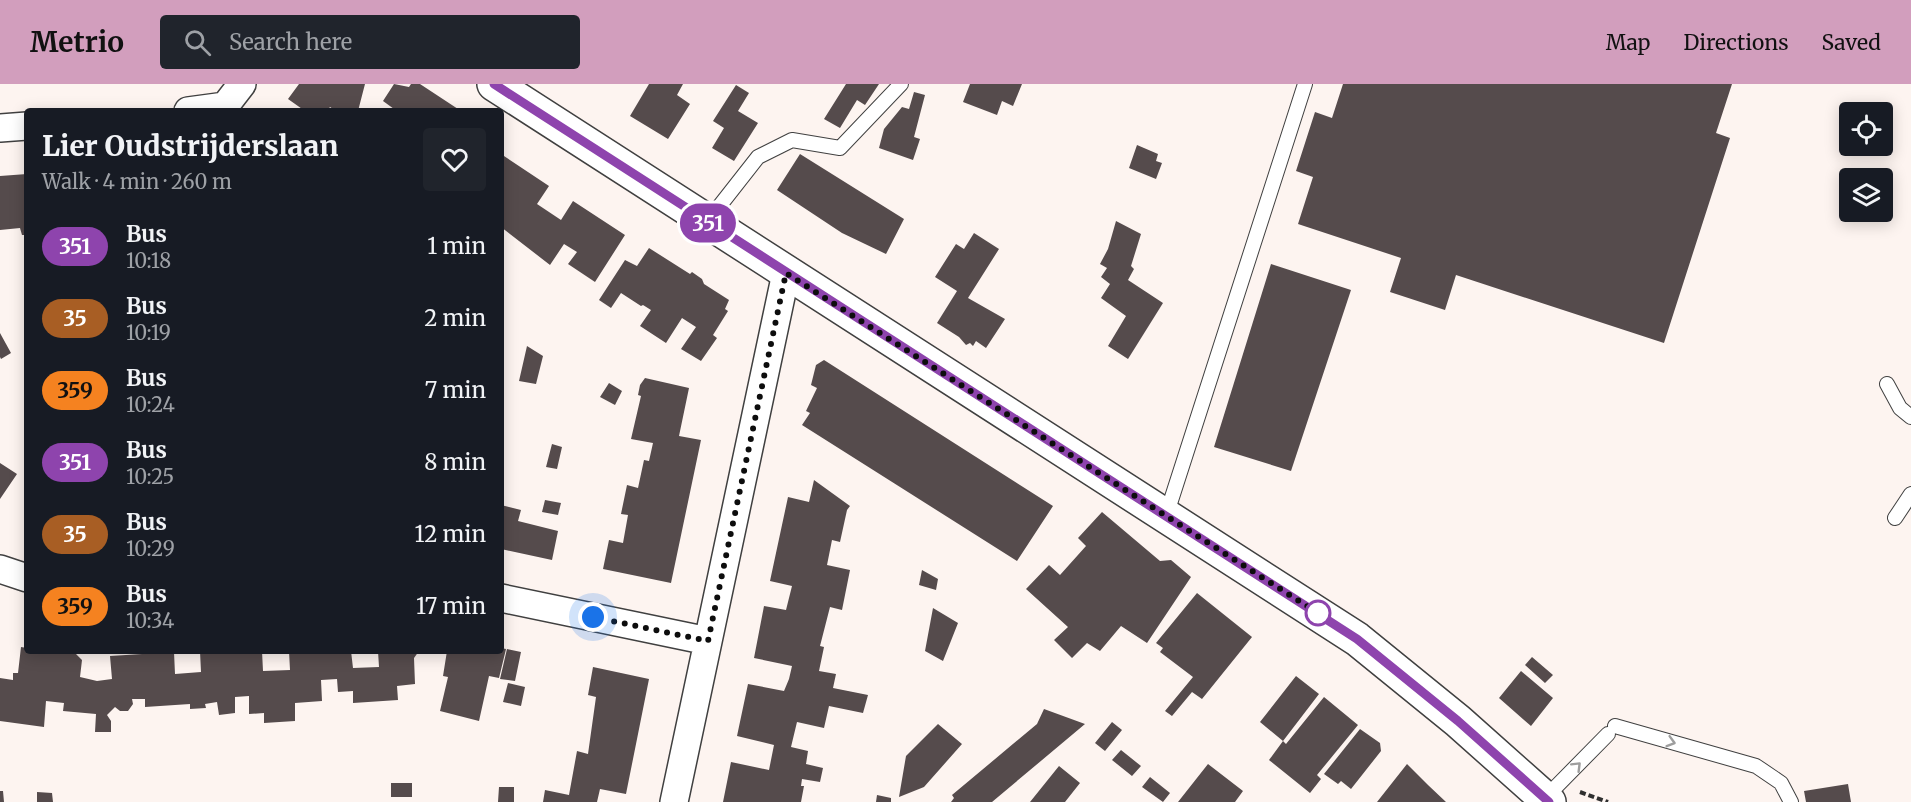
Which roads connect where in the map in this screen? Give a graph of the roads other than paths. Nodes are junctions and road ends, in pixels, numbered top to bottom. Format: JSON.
{"nodes":[{"id":1,"x":242,"y":84,"type":"edge"},
{"id":2,"x":494,"y":84,"type":"edge"},
{"id":3,"x":901,"y":84,"type":"edge"},
{"id":4,"x":1305,"y":84,"type":"edge"},
{"id":5,"x":210,"y":108,"type":"edge"},
{"id":6,"x":24,"y":126,"type":"edge"},
{"id":7,"x":0,"y":128,"type":"edge"},
{"id":8,"x":707,"y":222,"type":"junction"},
{"id":9,"x":786,"y":273,"type":"junction"},
{"id":10,"x":1887,"y":384,"type":"dead end"},
{"id":11,"x":1911,"y":417,"type":"edge"},
{"id":12,"x":1911,"y":494,"type":"edge"},
{"id":13,"x":1166,"y":516,"type":"junction"},
{"id":14,"x":1895,"y":518,"type":"dead end"},
{"id":15,"x":0,"y":569,"type":"edge"},
{"id":16,"x":24,"y":577,"type":"edge"},
{"id":17,"x":504,"y":599,"type":"edge"},
{"id":18,"x":708,"y":641,"type":"junction"},
{"id":19,"x":1547,"y":800,"type":"edge"},
{"id":20,"x":674,"y":802,"type":"edge"},
{"id":21,"x":1791,"y":802,"type":"edge"}],
"edges":[{"from":1,"to":5,"type":"street"},
{"from":2,"to":8,"type":"street"},
{"from":3,"to":8,"type":"lane"},
{"from":4,"to":13,"type":"lane"},
{"from":6,"to":7,"type":"street"},
{"from":8,"to":9,"type":"street"},
{"from":9,"to":13,"type":"street"},
{"from":9,"to":18,"type":"street"},
{"from":10,"to":11,"type":"lane"},
{"from":12,"to":14,"type":"lane"},
{"from":13,"to":19,"type":"street"},
{"from":15,"to":16,"type":"street"},
{"from":17,"to":18,"type":"street"},
{"from":18,"to":20,"type":"street"},
{"from":19,"to":21,"type":"lane","one_way":true}]}
